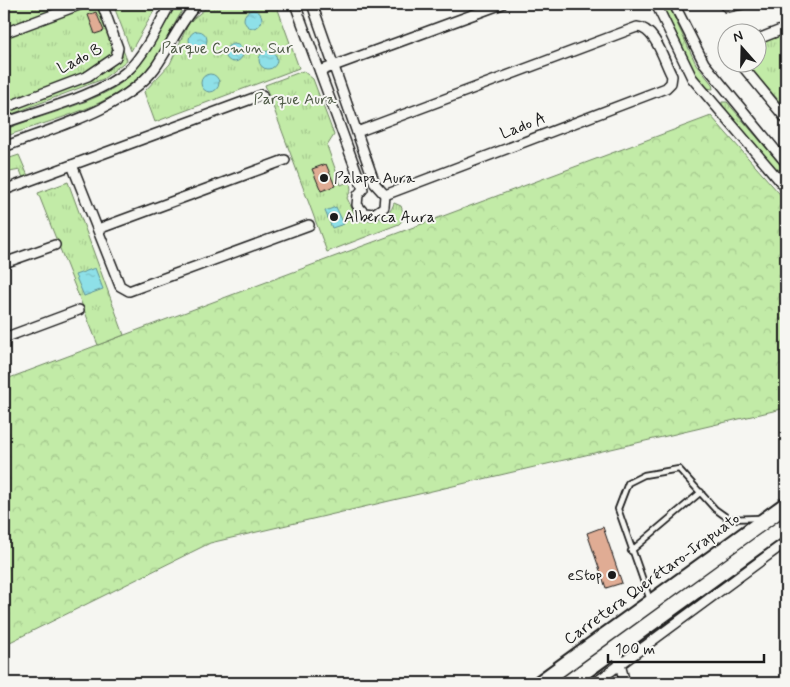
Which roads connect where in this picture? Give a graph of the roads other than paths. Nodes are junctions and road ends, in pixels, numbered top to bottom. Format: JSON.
{"nodes":[{"id":1,"x":82,"y":4,"type":"edge"},
{"id":2,"x":102,"y":4,"type":"edge"},
{"id":3,"x":170,"y":4,"type":"edge"},
{"id":4,"x":197,"y":4,"type":"edge"},
{"id":5,"x":296,"y":4,"type":"edge"},
{"id":6,"x":312,"y":4,"type":"edge"},
{"id":7,"x":502,"y":4,"type":"edge"},
{"id":8,"x":656,"y":4,"type":"edge"},
{"id":9,"x":674,"y":4,"type":"edge"},
{"id":10,"x":723,"y":4,"type":"edge"},
{"id":11,"x":742,"y":4,"type":"edge"},
{"id":12,"x":786,"y":28,"type":"edge"},
{"id":13,"x":4,"y":33,"type":"edge"},
{"id":14,"x":768,"y":35,"type":"edge"},
{"id":15,"x":334,"y":66,"type":"junction"},
{"id":16,"x":320,"y":71,"type":"junction"},
{"id":17,"x":746,"y":72,"type":"edge"},
{"id":18,"x":722,"y":86,"type":"junction"},
{"id":19,"x":262,"y":95,"type":"dead end"},
{"id":20,"x":709,"y":98,"type":"junction"},
{"id":21,"x":4,"y":108,"type":"edge"},
{"id":22,"x":786,"y":119,"type":"edge"},
{"id":23,"x":4,"y":123,"type":"edge"},
{"id":24,"x":357,"y":132,"type":"junction"},
{"id":25,"x":4,"y":147,"type":"edge"},
{"id":26,"x":285,"y":160,"type":"dead end"},
{"id":27,"x":786,"y":163,"type":"edge"},
{"id":28,"x":72,"y":165,"type":"junction"},
{"id":29,"x":786,"y":188,"type":"edge"},
{"id":30,"x":4,"y":190,"type":"edge"},
{"id":31,"x":385,"y":195,"type":"junction"},
{"id":32,"x":309,"y":225,"type":"dead end"},
{"id":33,"x":98,"y":229,"type":"junction"},
{"id":34,"x":54,"y":245,"type":"dead end"},
{"id":35,"x":4,"y":263,"type":"edge"},
{"id":36,"x":79,"y":310,"type":"dead end"},
{"id":37,"x":4,"y":338,"type":"edge"},
{"id":38,"x":700,"y":492,"type":"junction"},
{"id":39,"x":786,"y":505,"type":"edge"},
{"id":40,"x":772,"y":515,"type":"junction"},
{"id":41,"x":786,"y":525,"type":"edge"},
{"id":42,"x":786,"y":542,"type":"edge"},
{"id":43,"x":631,"y":551,"type":"junction"},
{"id":44,"x":650,"y":601,"type":"junction"},
{"id":45,"x":616,"y":649,"type":"junction"},
{"id":46,"x":620,"y":665,"type":"junction"},
{"id":47,"x":540,"y":683,"type":"edge"},
{"id":48,"x":568,"y":683,"type":"edge"},
{"id":49,"x":595,"y":683,"type":"edge"},
{"id":50,"x":625,"y":683,"type":"edge"}],
"edges":[{"from":1,"to":13,"type":"street"},
{"from":2,"to":21,"type":"street","name":"Lado B"},
{"from":3,"to":23,"type":"street"},
{"from":4,"to":25,"type":"street"},
{"from":5,"to":16,"type":"street"},
{"from":6,"to":15,"type":"street"},
{"from":7,"to":15,"type":"street"},
{"from":8,"to":20,"type":"street"},
{"from":9,"to":18,"type":"street"},
{"from":10,"to":11,"type":"street"},
{"from":12,"to":14,"type":"street"},
{"from":15,"to":16,"type":"street"},
{"from":15,"to":24,"type":"street"},
{"from":16,"to":31,"type":"street"},
{"from":17,"to":22,"type":"street"},
{"from":18,"to":20,"type":"street"},
{"from":18,"to":27,"type":"street"},
{"from":19,"to":28,"type":"street"},
{"from":20,"to":29,"type":"street"},
{"from":24,"to":31,"type":"street"},
{"from":24,"to":31,"type":"street","name":"Lado A"},
{"from":26,"to":33,"type":"street"},
{"from":28,"to":30,"type":"street"},
{"from":28,"to":33,"type":"street"},
{"from":32,"to":33,"type":"street"},
{"from":34,"to":35,"type":"street"},
{"from":36,"to":37,"type":"street"},
{"from":38,"to":40,"type":"lane"},
{"from":38,"to":43,"type":"lane"},
{"from":38,"to":43,"type":"lane"},
{"from":39,"to":40,"type":"highway","name":"Carretera Querétaro-Irapuato"},
{"from":40,"to":44,"type":"highway","name":"Carretera Querétaro-Irapuato"},
{"from":41,"to":45,"type":"highway"},
{"from":42,"to":46,"type":"street"},
{"from":43,"to":44,"type":"lane"},
{"from":44,"to":47,"type":"highway","name":"Carretera Querétaro-Irapuato"},
{"from":45,"to":46,"type":"street"},
{"from":45,"to":48,"type":"highway"},
{"from":46,"to":49,"type":"street"},
{"from":46,"to":50,"type":"street"}]}
